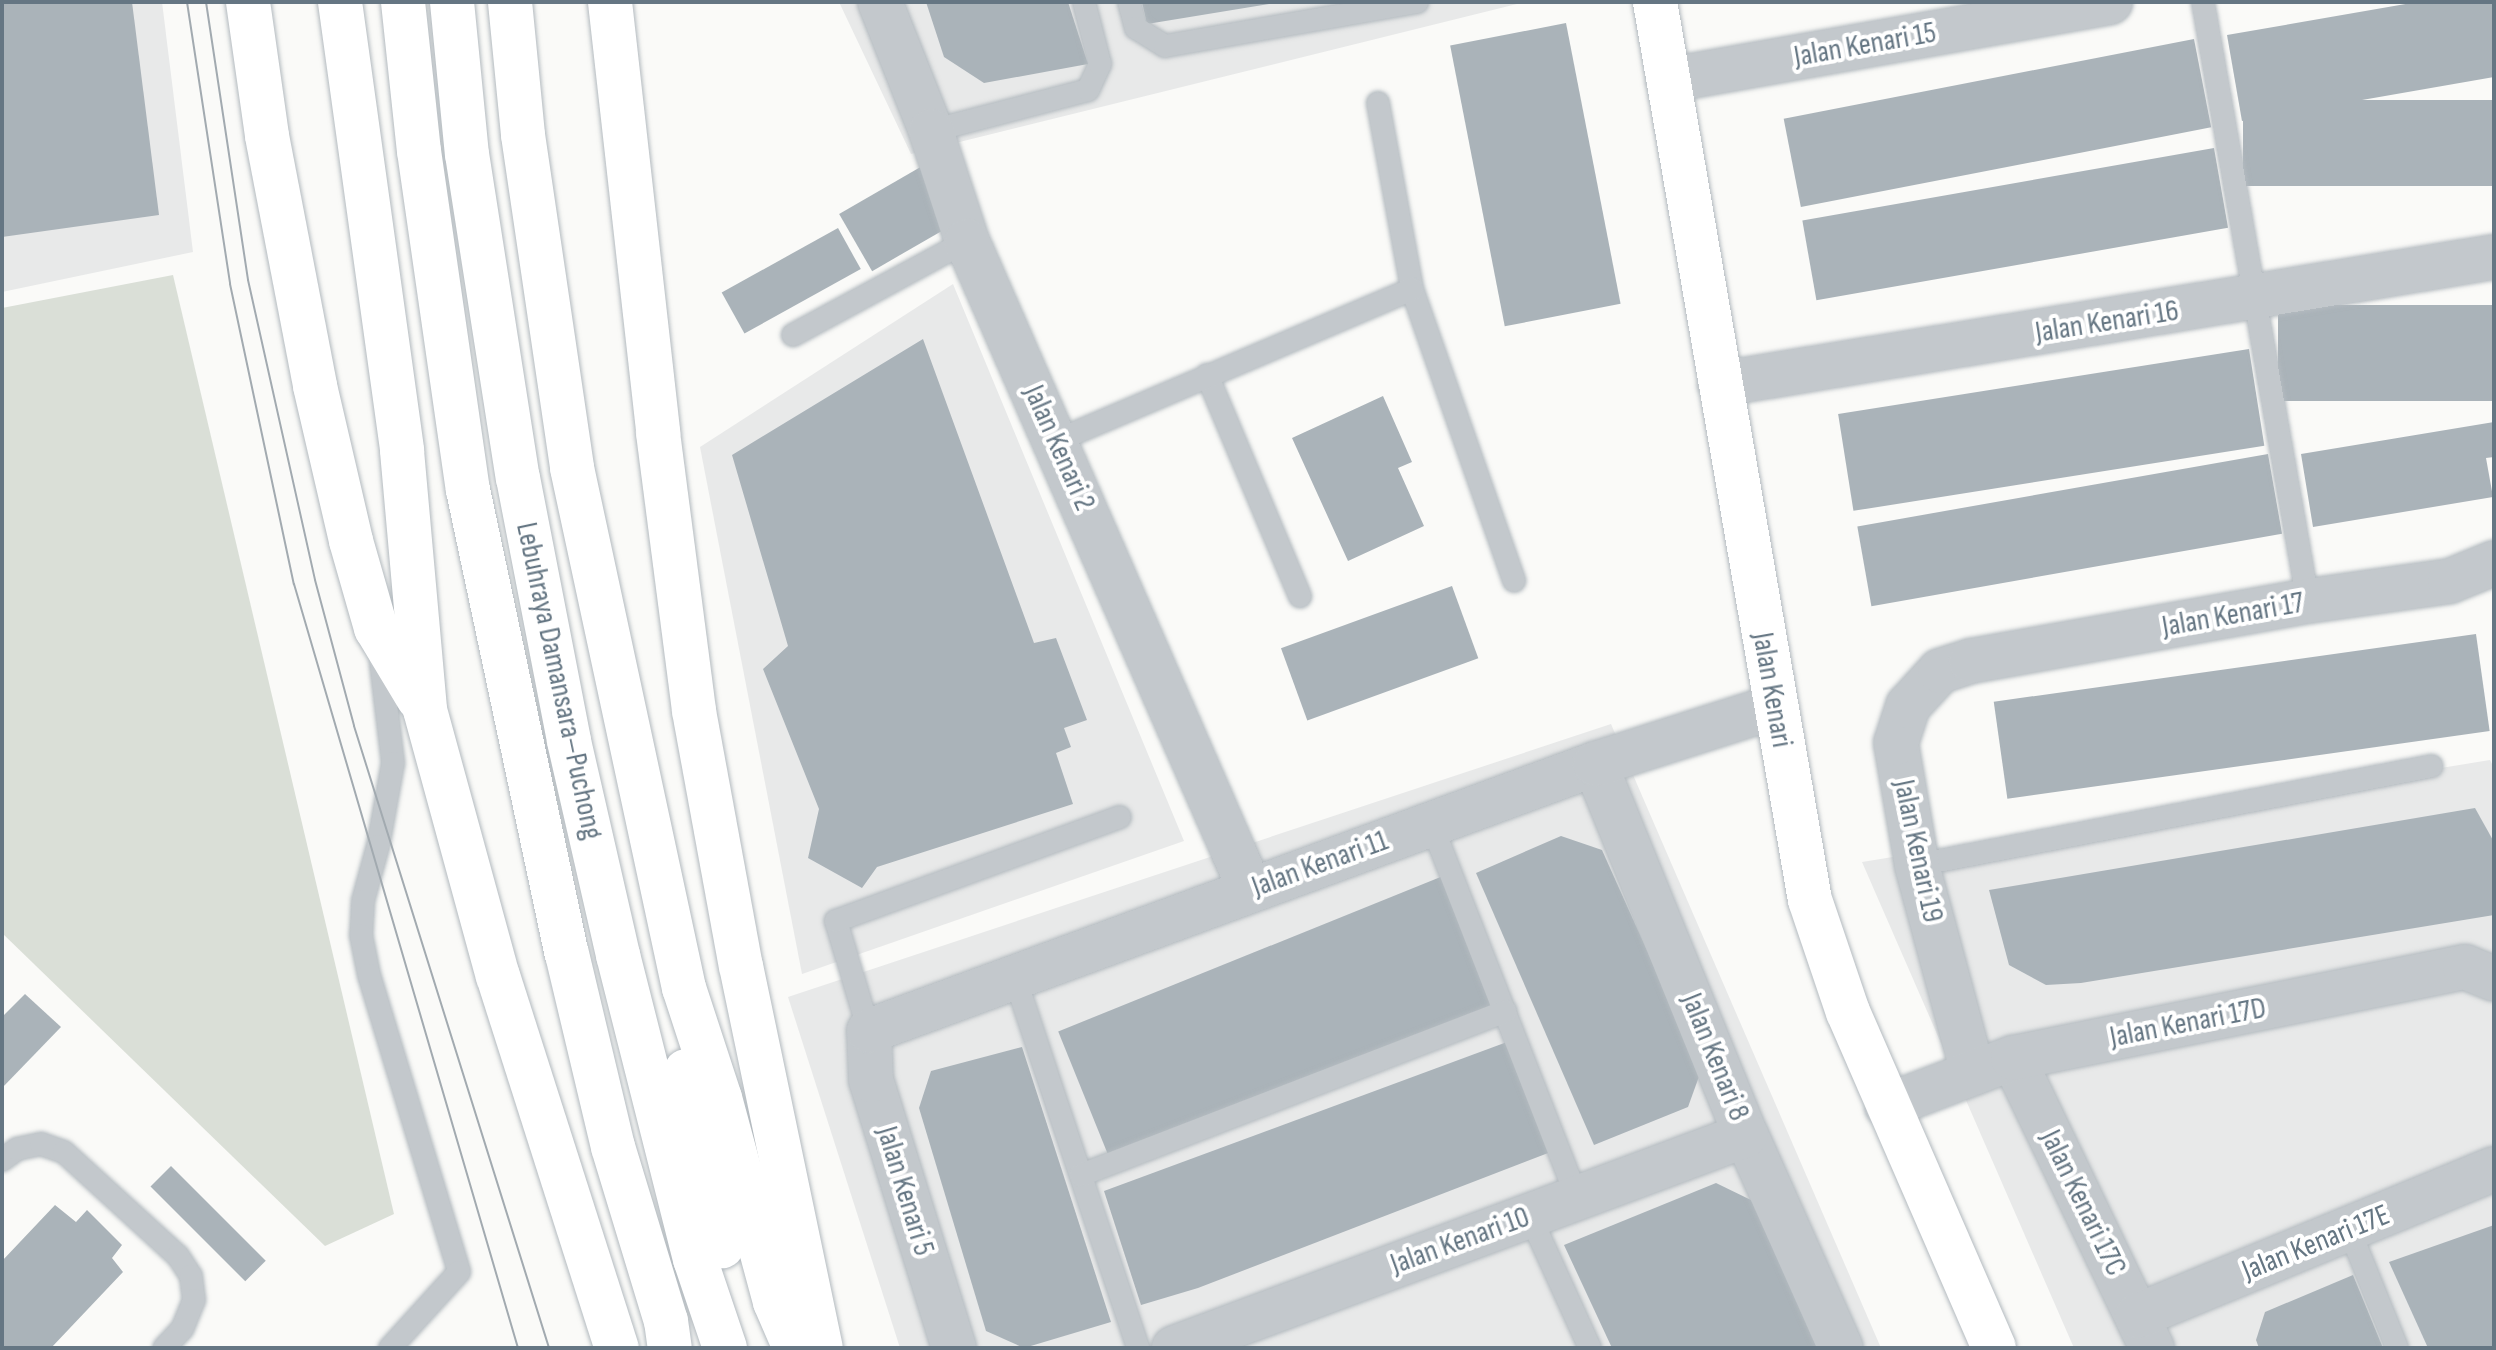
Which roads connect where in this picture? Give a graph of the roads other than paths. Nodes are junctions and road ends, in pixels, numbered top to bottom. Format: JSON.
{"nodes":[{"id":1,"x":248,"y":2,"type":"edge"},
{"id":2,"x":340,"y":2,"type":"edge"},
{"id":3,"x":403,"y":2,"type":"edge"},
{"id":4,"x":452,"y":2,"type":"edge"},
{"id":5,"x":510,"y":2,"type":"edge"},
{"id":6,"x":610,"y":2,"type":"edge"},
{"id":7,"x":880,"y":2,"type":"edge"},
{"id":8,"x":1084,"y":2,"type":"edge"},
{"id":9,"x":1129,"y":2,"type":"edge"},
{"id":10,"x":1417,"y":2,"type":"edge"},
{"id":11,"x":1655,"y":2,"type":"edge"},
{"id":12,"x":2110,"y":2,"type":"edge"},
{"id":13,"x":2203,"y":2,"type":"edge"},
{"id":14,"x":1668,"y":80,"type":"junction"},
{"id":15,"x":1378,"y":103,"type":"dead end"},
{"id":16,"x":931,"y":131,"type":"junction"},
{"id":17,"x":967,"y":241,"type":"junction"},
{"id":18,"x":2494,"y":257,"type":"edge"},
{"id":19,"x":1412,"y":289,"type":"junction"},
{"id":20,"x":2254,"y":298,"type":"junction"},
{"id":21,"x":793,"y":335,"type":"dead end"},
{"id":22,"x":1207,"y":375,"type":"junction"},
{"id":23,"x":1720,"y":384,"type":"junction"},
{"id":24,"x":1056,"y":441,"type":"junction"},
{"id":25,"x":2494,"y":563,"type":"edge"},
{"id":26,"x":1514,"y":581,"type":"dead end"},
{"id":27,"x":1300,"y":596,"type":"dead end"},
{"id":28,"x":2308,"y":601,"type":"junction"},
{"id":29,"x":376,"y":628,"type":"junction"},
{"id":30,"x":1971,"y":661,"type":"joint"},
{"id":31,"x":1774,"y":707,"type":"junction"},
{"id":32,"x":425,"y":710,"type":"junction"},
{"id":33,"x":1595,"y":764,"type":"junction"},
{"id":34,"x":2432,"y":766,"type":"dead end"},
{"id":35,"x":1120,"y":817,"type":"dead end"},
{"id":36,"x":1431,"y":823,"type":"junction"},
{"id":37,"x":1917,"y":865,"type":"junction"},
{"id":38,"x":1250,"y":889,"type":"junction"},
{"id":39,"x":1015,"y":978,"type":"junction"},
{"id":40,"x":2494,"y":979,"type":"edge"},
{"id":41,"x":684,"y":988,"type":"junction"},
{"id":42,"x":1505,"y":1011,"type":"junction"},
{"id":43,"x":869,"y":1031,"type":"junction"},
{"id":44,"x":2013,"y":1058,"type":"junction"},
{"id":45,"x":1973,"y":1073,"type":"junction"},
{"id":46,"x":1887,"y":1106,"type":"junction"},
{"id":47,"x":1746,"y":1135,"type":"junction"},
{"id":48,"x":2,"y":1160,"type":"edge"},
{"id":49,"x":2494,"y":1169,"type":"edge"},
{"id":50,"x":1081,"y":1175,"type":"junction"},
{"id":51,"x":1577,"y":1198,"type":"junction"},
{"id":52,"x":1530,"y":1216,"type":"junction"},
{"id":53,"x":2349,"y":1229,"type":"junction"},
{"id":54,"x":2144,"y":1332,"type":"edge"},
{"id":55,"x":164,"y":1348,"type":"edge"},
{"id":56,"x":390,"y":1348,"type":"edge"},
{"id":57,"x":617,"y":1348,"type":"edge"},
{"id":58,"x":670,"y":1348,"type":"edge"},
{"id":59,"x":725,"y":1348,"type":"edge"},
{"id":60,"x":746,"y":1348,"type":"edge"},
{"id":61,"x":795,"y":1348,"type":"edge"},
{"id":62,"x":821,"y":1348,"type":"edge"},
{"id":63,"x":954,"y":1348,"type":"edge"},
{"id":64,"x":1138,"y":1348,"type":"edge"},
{"id":65,"x":1176,"y":1348,"type":"edge"},
{"id":66,"x":1590,"y":1348,"type":"edge"},
{"id":67,"x":1841,"y":1348,"type":"edge"},
{"id":68,"x":1994,"y":1348,"type":"edge"},
{"id":69,"x":2397,"y":1348,"type":"edge"}],
"edges":[{"from":1,"to":29,"type":"main road"},
{"from":2,"to":32,"type":"main road"},
{"from":3,"to":58,"type":"main road","name":"Lebuhraya Damansara–Puchong"},
{"from":4,"to":59,"type":"main road","name":"Lebuhraya Damansara–Puchong"},
{"from":5,"to":41,"type":"main road"},
{"from":6,"to":62,"type":"main road"},
{"from":7,"to":16,"type":"street","name":"Jalan Kenari 2"},
{"from":8,"to":16,"type":"lane"},
{"from":9,"to":10,"type":"lane"},
{"from":11,"to":14,"type":"main road","name":"Jalan Kenari"},
{"from":12,"to":14,"type":"street","name":"Jalan Kenari 15"},
{"from":13,"to":20,"type":"lane"},
{"from":14,"to":23,"type":"main road","name":"Jalan Kenari"},
{"from":15,"to":19,"type":"lane"},
{"from":16,"to":17,"type":"street","name":"Jalan Kenari 2"},
{"from":17,"to":21,"type":"lane"},
{"from":17,"to":24,"type":"street","name":"Jalan Kenari 2"},
{"from":18,"to":20,"type":"street","name":"Jalan Kenari 16"},
{"from":19,"to":22,"type":"lane"},
{"from":19,"to":26,"type":"lane"},
{"from":20,"to":23,"type":"street","name":"Jalan Kenari 16"},
{"from":20,"to":28,"type":"lane"},
{"from":22,"to":24,"type":"lane"},
{"from":22,"to":27,"type":"lane"},
{"from":23,"to":31,"type":"main road","name":"Jalan Kenari"},
{"from":24,"to":38,"type":"street","name":"Jalan Kenari 2"},
{"from":25,"to":28,"type":"street","name":"Jalan Kenari 17"},
{"from":28,"to":30,"type":"street","name":"Jalan Kenari 17"},
{"from":29,"to":32,"type":"main road"},
{"from":29,"to":56,"type":"lane"},
{"from":30,"to":37,"type":"street","name":"Jalan Kenari 19"},
{"from":31,"to":33,"type":"street","name":"Jalan Kenari 11"},
{"from":31,"to":46,"type":"main road","name":"Jalan Kenari"},
{"from":32,"to":57,"type":"main road"},
{"from":33,"to":36,"type":"street","name":"Jalan Kenari 11"},
{"from":33,"to":47,"type":"street","name":"Jalan Kenari 8"},
{"from":34,"to":37,"type":"lane"},
{"from":35,"to":43,"type":"lane"},
{"from":36,"to":38,"type":"street","name":"Jalan Kenari 11"},
{"from":36,"to":42,"type":"lane"},
{"from":37,"to":45,"type":"street","name":"Jalan Kenari 19"},
{"from":38,"to":39,"type":"street","name":"Jalan Kenari 11"},
{"from":39,"to":43,"type":"street","name":"Jalan Kenari 11"},
{"from":39,"to":50,"type":"lane"},
{"from":40,"to":44,"type":"street","name":"Jalan Kenari 17D"},
{"from":41,"to":60,"type":"main road"},
{"from":41,"to":61,"type":"main road"},
{"from":42,"to":50,"type":"lane"},
{"from":42,"to":51,"type":"lane"},
{"from":43,"to":63,"type":"street","name":"Jalan Kenari 5"},
{"from":44,"to":45,"type":"street","name":"Jalan Kenari 17D"},
{"from":44,"to":54,"type":"street","name":"Jalan Kenari 17C"},
{"from":45,"to":46,"type":"street","name":"Jalan Kenari 17D"},
{"from":46,"to":68,"type":"main road","name":"Jalan Kenari"},
{"from":47,"to":51,"type":"street","name":"Jalan Kenari 10"},
{"from":47,"to":67,"type":"street","name":"Jalan Kenari 8"},
{"from":48,"to":55,"type":"lane"},
{"from":49,"to":53,"type":"street","name":"Jalan Kenari 17E"},
{"from":50,"to":64,"type":"lane"},
{"from":51,"to":52,"type":"street","name":"Jalan Kenari 10"},
{"from":52,"to":65,"type":"street","name":"Jalan Kenari 10"},
{"from":52,"to":66,"type":"lane"},
{"from":53,"to":54,"type":"street","name":"Jalan Kenari 17E"},
{"from":53,"to":69,"type":"lane"}]}
